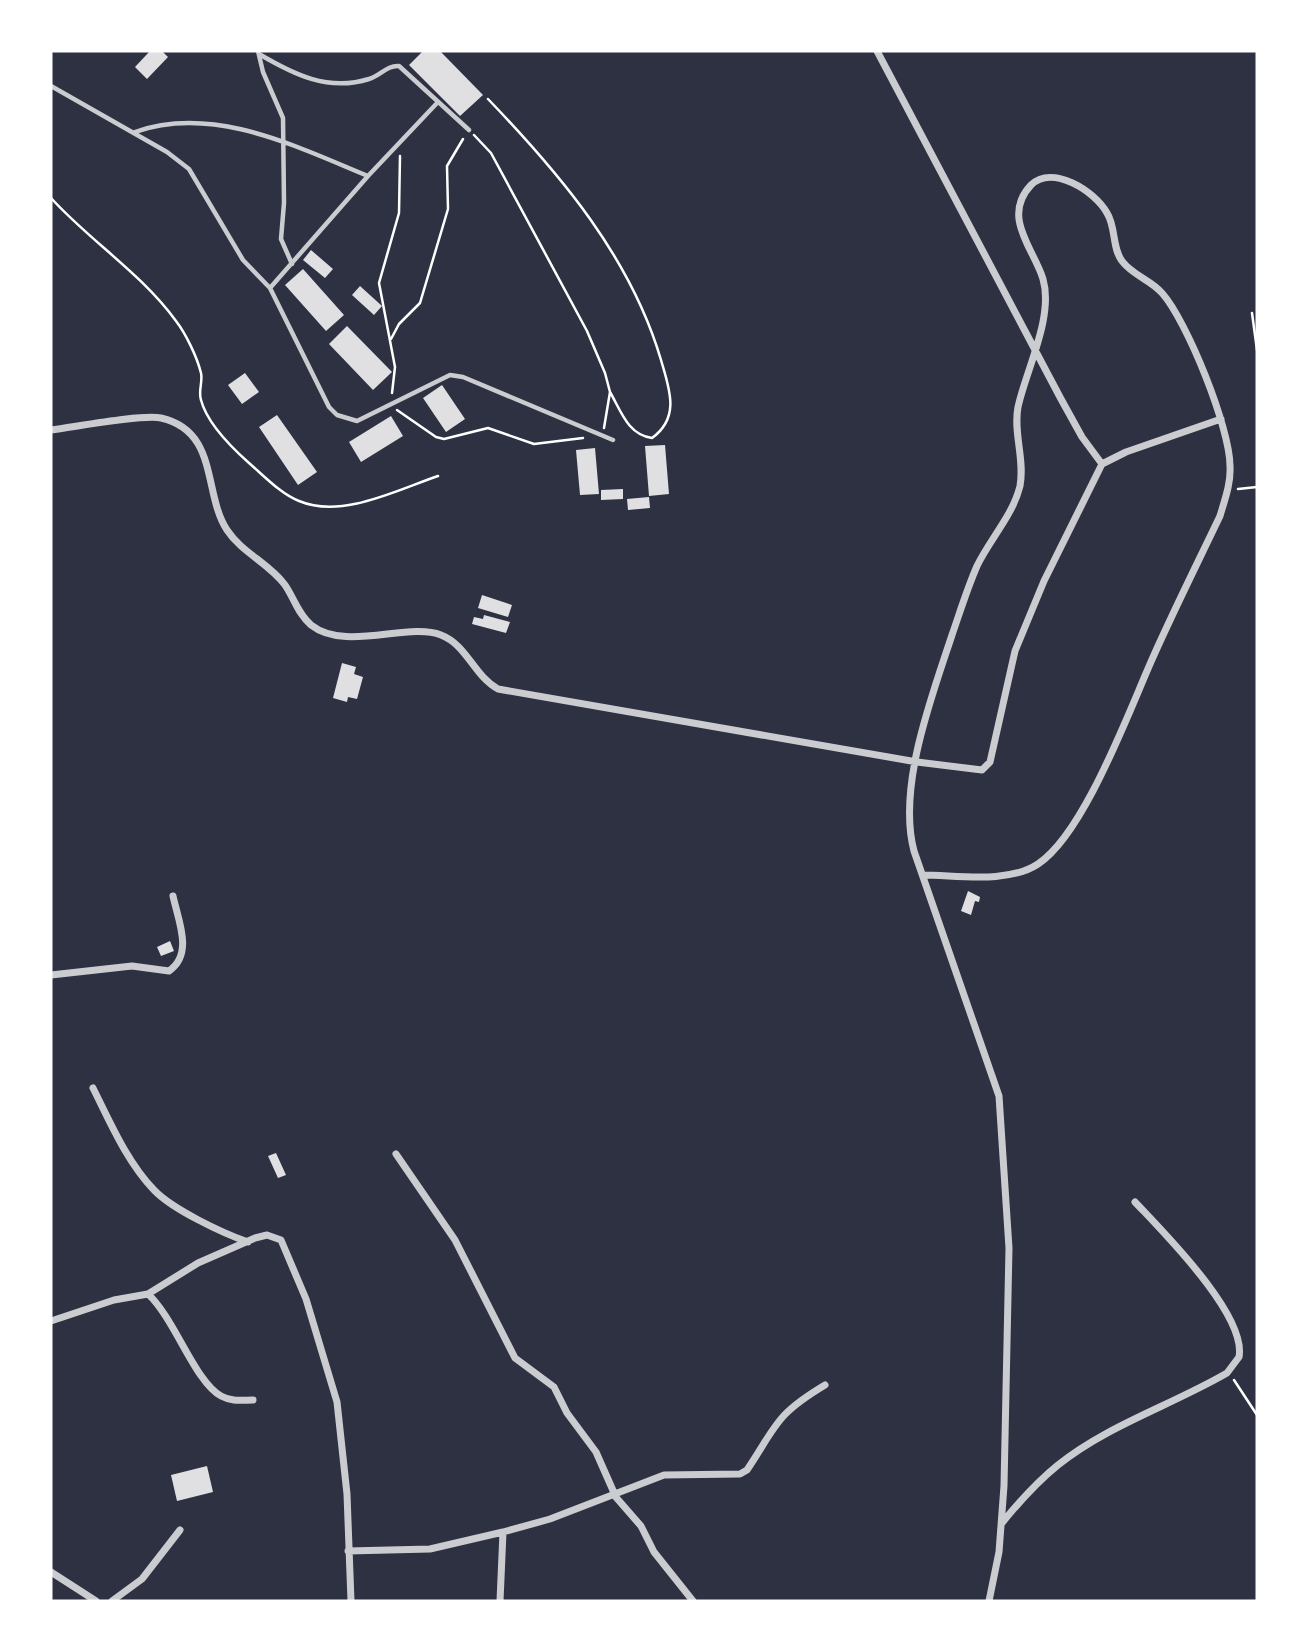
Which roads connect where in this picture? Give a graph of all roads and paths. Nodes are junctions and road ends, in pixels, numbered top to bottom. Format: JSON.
{"nodes":[{"id":1,"x":877,"y":51,"type":"edge"},
{"id":2,"x":259,"y":52,"type":"edge"},
{"id":3,"x":51,"y":86,"type":"edge"},
{"id":4,"x":488,"y":99,"type":"dead end"},
{"id":5,"x":438,"y":102,"type":"junction"},
{"id":6,"x":469,"y":130,"type":"junction"},
{"id":7,"x":134,"y":133,"type":"junction"},
{"id":8,"x":284,"y":142,"type":"junction"},
{"id":9,"x":399,"y":143,"type":"junction"},
{"id":10,"x":368,"y":176,"type":"junction"},
{"id":11,"x":51,"y":198,"type":"edge"},
{"id":12,"x":292,"y":264,"type":"junction"},
{"id":13,"x":270,"y":288,"type":"junction"},
{"id":14,"x":1252,"y":313,"type":"dead end"},
{"id":15,"x":391,"y":339,"type":"junction"},
{"id":16,"x":1257,"y":350,"type":"edge"},
{"id":17,"x":1035,"y":351,"type":"junction"},
{"id":18,"x":610,"y":392,"type":"junction"},
{"id":19,"x":391,"y":406,"type":"junction"},
{"id":20,"x":1222,"y":419,"type":"junction"},
{"id":21,"x":51,"y":430,"type":"edge"},
{"id":22,"x":603,"y":435,"type":"junction"},
{"id":23,"x":613,"y":440,"type":"dead end"},
{"id":24,"x":1102,"y":464,"type":"junction"},
{"id":25,"x":438,"y":476,"type":"dead end"},
{"id":26,"x":1257,"y":487,"type":"edge"},
{"id":27,"x":1228,"y":488,"type":"junction"},
{"id":28,"x":917,"y":762,"type":"junction"},
{"id":29,"x":923,"y":875,"type":"junction"},
{"id":30,"x":173,"y":896,"type":"dead end"},
{"id":31,"x":51,"y":975,"type":"edge"},
{"id":32,"x":93,"y":1088,"type":"dead end"},
{"id":33,"x":396,"y":1154,"type":"dead end"},
{"id":34,"x":1135,"y":1202,"type":"dead end"},
{"id":35,"x":248,"y":1242,"type":"junction"},
{"id":36,"x":148,"y":1294,"type":"junction"},
{"id":37,"x":51,"y":1321,"type":"edge"},
{"id":38,"x":1227,"y":1373,"type":"junction"},
{"id":39,"x":825,"y":1385,"type":"dead end"},
{"id":40,"x":253,"y":1399,"type":"dead end"},
{"id":41,"x":1257,"y":1415,"type":"edge"},
{"id":42,"x":615,"y":1495,"type":"junction"},
{"id":43,"x":1002,"y":1524,"type":"junction"},
{"id":44,"x":180,"y":1530,"type":"dead end"},
{"id":45,"x":503,"y":1532,"type":"junction"},
{"id":46,"x":348,"y":1551,"type":"junction"},
{"id":47,"x":51,"y":1572,"type":"edge"},
{"id":48,"x":96,"y":1601,"type":"edge"},
{"id":49,"x":112,"y":1601,"type":"edge"},
{"id":50,"x":351,"y":1601,"type":"edge"},
{"id":51,"x":500,"y":1601,"type":"edge"},
{"id":52,"x":693,"y":1601,"type":"edge"},
{"id":53,"x":989,"y":1601,"type":"edge"}],
"edges":[{"from":1,"to":17,"type":"street"},
{"from":2,"to":5,"type":"lane"},
{"from":2,"to":8,"type":"lane"},
{"from":3,"to":7,"type":"lane"},
{"from":4,"to":18,"type":"path"},
{"from":5,"to":6,"type":"lane"},
{"from":5,"to":9,"type":"lane"},
{"from":6,"to":15,"type":"path"},
{"from":6,"to":18,"type":"path"},
{"from":7,"to":8,"type":"lane"},
{"from":7,"to":13,"type":"lane"},
{"from":8,"to":10,"type":"lane"},
{"from":8,"to":12,"type":"lane"},
{"from":9,"to":10,"type":"lane"},
{"from":9,"to":15,"type":"path"},
{"from":10,"to":12,"type":"lane"},
{"from":11,"to":25,"type":"path"},
{"from":12,"to":13,"type":"lane"},
{"from":13,"to":19,"type":"lane"},
{"from":14,"to":16,"type":"path"},
{"from":15,"to":19,"type":"path"},
{"from":17,"to":20,"type":"street"},
{"from":17,"to":24,"type":"street"},
{"from":17,"to":28,"type":"street"},
{"from":18,"to":22,"type":"path"},
{"from":19,"to":22,"type":"path"},
{"from":19,"to":22,"type":"lane"},
{"from":20,"to":24,"type":"street"},
{"from":20,"to":27,"type":"street"},
{"from":21,"to":28,"type":"street"},
{"from":22,"to":23,"type":"lane"},
{"from":24,"to":28,"type":"street"},
{"from":26,"to":27,"type":"path"},
{"from":27,"to":29,"type":"street"},
{"from":28,"to":29,"type":"street"},
{"from":29,"to":43,"type":"street"},
{"from":30,"to":31,"type":"street"},
{"from":32,"to":35,"type":"street"},
{"from":33,"to":42,"type":"street"},
{"from":34,"to":38,"type":"street"},
{"from":35,"to":36,"type":"street"},
{"from":35,"to":46,"type":"street"},
{"from":36,"to":37,"type":"street"},
{"from":36,"to":40,"type":"street"},
{"from":38,"to":41,"type":"path"},
{"from":38,"to":43,"type":"street"},
{"from":39,"to":42,"type":"street"},
{"from":42,"to":45,"type":"street"},
{"from":42,"to":52,"type":"street"},
{"from":43,"to":53,"type":"street"},
{"from":44,"to":49,"type":"street"},
{"from":45,"to":46,"type":"street"},
{"from":45,"to":51,"type":"street"},
{"from":46,"to":50,"type":"street"},
{"from":47,"to":48,"type":"street"}]}
